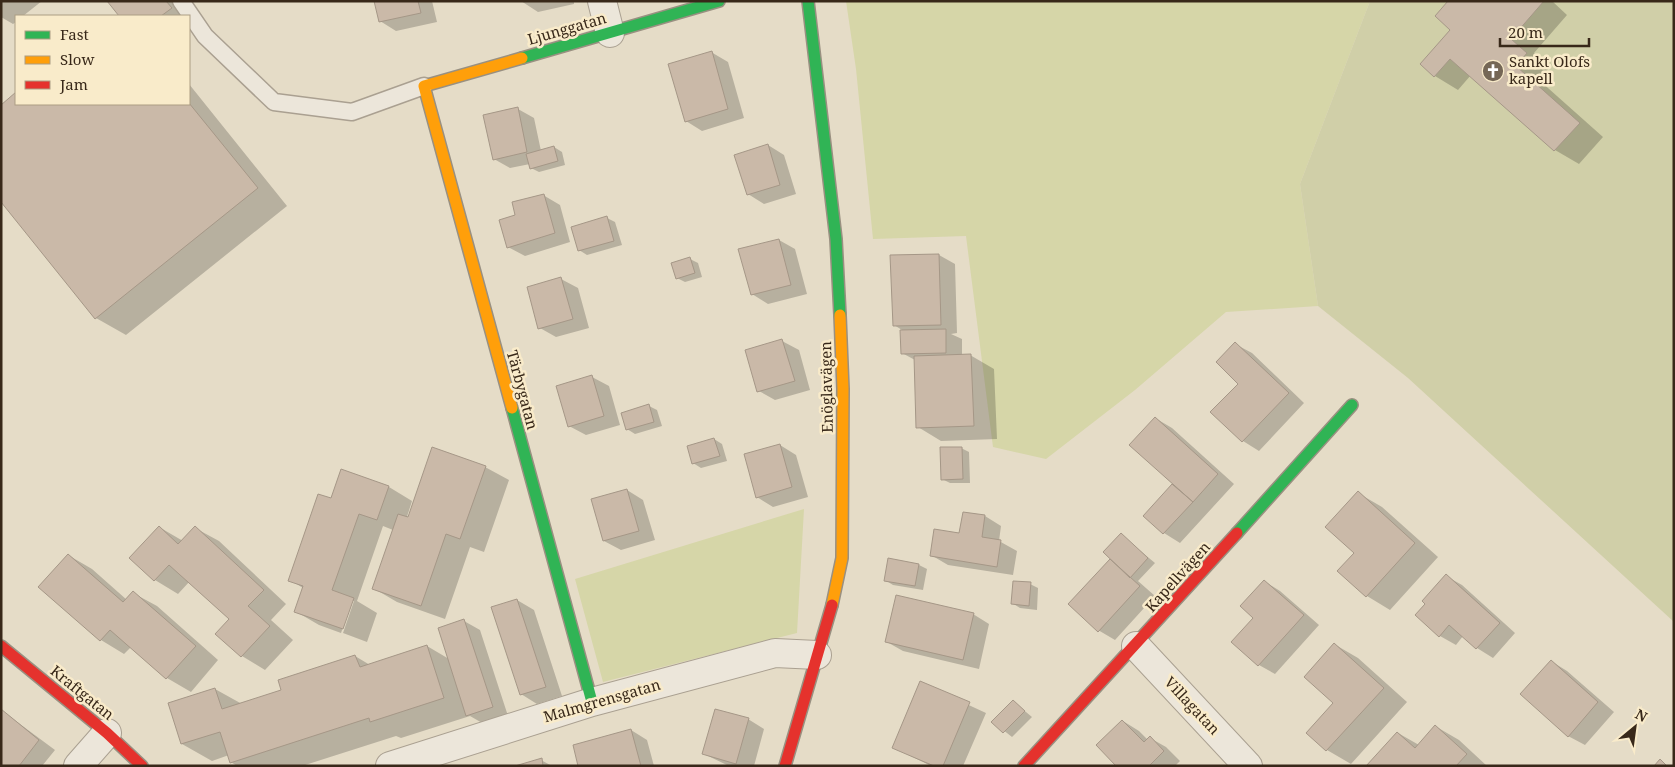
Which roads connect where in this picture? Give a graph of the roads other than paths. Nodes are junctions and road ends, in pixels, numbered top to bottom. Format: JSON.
{"nodes":[{"id":1,"x":181,"y":1,"type":"edge"},
{"id":2,"x":602,"y":1,"type":"edge"},
{"id":3,"x":719,"y":1,"type":"edge"},
{"id":4,"x":808,"y":1,"type":"edge"},
{"id":5,"x":610,"y":32,"type":"junction"},
{"id":6,"x":424,"y":86,"type":"junction"},
{"id":7,"x":1352,"y":405,"type":"dead end"},
{"id":8,"x":1,"y":646,"type":"edge"},
{"id":9,"x":1136,"y":646,"type":"junction"},
{"id":10,"x":817,"y":655,"type":"junction"},
{"id":11,"x":592,"y":702,"type":"junction"},
{"id":12,"x":107,"y":733,"type":"junction"},
{"id":13,"x":78,"y":766,"type":"edge"},
{"id":14,"x":142,"y":766,"type":"edge"},
{"id":15,"x":390,"y":766,"type":"edge"},
{"id":16,"x":785,"y":766,"type":"edge"},
{"id":17,"x":1024,"y":766,"type":"edge"},
{"id":18,"x":1248,"y":766,"type":"edge"}],
"edges":[{"from":1,"to":6,"type":"lane"},
{"from":2,"to":5,"type":"street"},
{"from":3,"to":5,"type":"street","name":"Ljunggatan"},
{"from":4,"to":10,"type":"street","name":"Enöglavägen"},
{"from":5,"to":6,"type":"street","name":"Ljunggatan"},
{"from":6,"to":11,"type":"street","name":"Tärbygatan"},
{"from":7,"to":9,"type":"street","name":"Kapellvägen"},
{"from":8,"to":12,"type":"street","name":"Kraftgatan"},
{"from":9,"to":17,"type":"street","name":"Kapellvägen"},
{"from":9,"to":18,"type":"street","name":"Villagatan"},
{"from":10,"to":11,"type":"street","name":"Malmgrensgatan"},
{"from":10,"to":16,"type":"street","name":"Enöglavägen"},
{"from":11,"to":15,"type":"street","name":"Malmgrensgatan"},
{"from":12,"to":13,"type":"street"},
{"from":12,"to":14,"type":"street","name":"Kraftgatan"}]}
